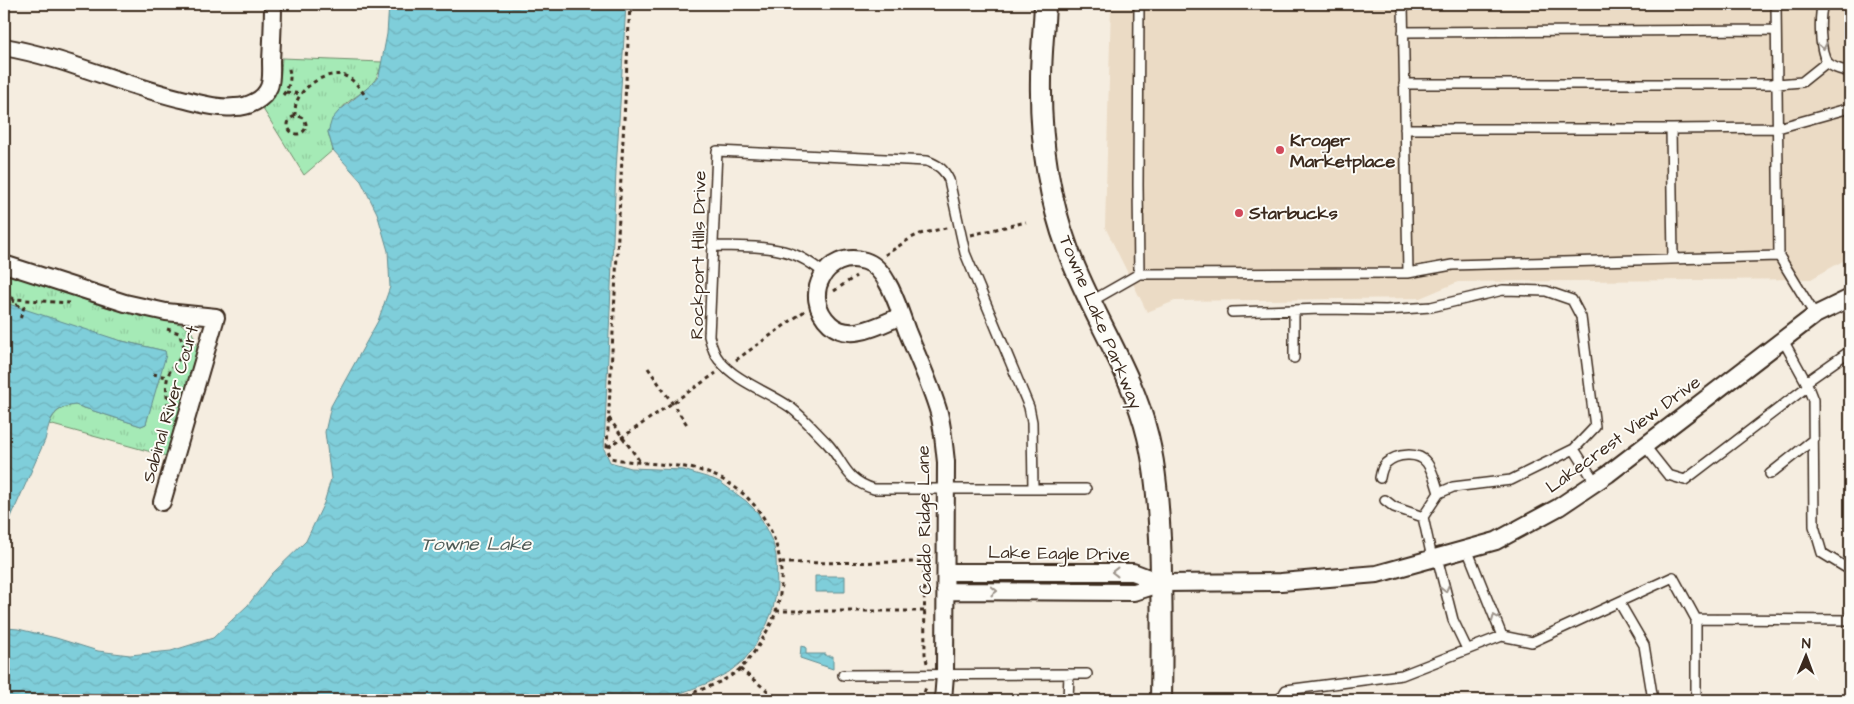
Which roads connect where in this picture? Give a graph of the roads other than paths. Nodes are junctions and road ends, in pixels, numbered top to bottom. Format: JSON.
{"nodes":[{"id":1,"x":273,"y":4,"type":"edge"},
{"id":2,"x":1045,"y":4,"type":"edge"},
{"id":3,"x":1139,"y":4,"type":"edge"},
{"id":4,"x":1403,"y":4,"type":"edge"},
{"id":5,"x":1776,"y":4,"type":"edge"},
{"id":6,"x":1823,"y":4,"type":"edge"},
{"id":7,"x":1776,"y":30,"type":"junction"},
{"id":8,"x":1403,"y":32,"type":"junction"},
{"id":9,"x":4,"y":47,"type":"edge"},
{"id":10,"x":1827,"y":62,"type":"junction"},
{"id":11,"x":1850,"y":72,"type":"edge"},
{"id":12,"x":1404,"y":84,"type":"junction"},
{"id":13,"x":1777,"y":84,"type":"junction"},
{"id":14,"x":1850,"y":108,"type":"edge"},
{"id":15,"x":1778,"y":128,"type":"junction"},
{"id":16,"x":1405,"y":129,"type":"junction"},
{"id":17,"x":1671,"y":129,"type":"junction"},
{"id":18,"x":712,"y":246,"type":"junction"},
{"id":19,"x":1779,"y":256,"type":"junction"},
{"id":20,"x":1673,"y":259,"type":"junction"},
{"id":21,"x":4,"y":264,"type":"edge"},
{"id":22,"x":824,"y":272,"type":"junction"},
{"id":23,"x":1408,"y":273,"type":"junction"},
{"id":24,"x":1140,"y":274,"type":"junction"},
{"id":25,"x":1850,"y":298,"type":"edge"},
{"id":26,"x":1090,"y":302,"type":"junction"},
{"id":27,"x":1294,"y":310,"type":"junction"},
{"id":28,"x":1232,"y":312,"type":"dead end"},
{"id":29,"x":1816,"y":315,"type":"junction"},
{"id":30,"x":901,"y":316,"type":"junction"},
{"id":31,"x":1783,"y":340,"type":"junction"},
{"id":32,"x":1850,"y":351,"type":"edge"},
{"id":33,"x":1294,"y":358,"type":"dead end"},
{"id":34,"x":1807,"y":384,"type":"junction"},
{"id":35,"x":1814,"y":439,"type":"junction"},
{"id":36,"x":1645,"y":446,"type":"junction"},
{"id":37,"x":1574,"y":449,"type":"junction"},
{"id":38,"x":1770,"y":474,"type":"dead end"},
{"id":39,"x":1380,"y":478,"type":"dead end"},
{"id":40,"x":1595,"y":482,"type":"junction"},
{"id":41,"x":946,"y":489,"type":"junction"},
{"id":42,"x":1033,"y":489,"type":"junction"},
{"id":43,"x":1086,"y":489,"type":"dead end"},
{"id":44,"x":1440,"y":493,"type":"junction"},
{"id":45,"x":1385,"y":500,"type":"dead end"},
{"id":46,"x":162,"y":502,"type":"dead end"},
{"id":47,"x":1423,"y":517,"type":"junction"},
{"id":48,"x":1467,"y":549,"type":"junction"},
{"id":49,"x":1434,"y":558,"type":"junction"},
{"id":50,"x":1850,"y":567,"type":"edge"},
{"id":51,"x":946,"y":572,"type":"junction"},
{"id":52,"x":1162,"y":583,"type":"junction"},
{"id":53,"x":945,"y":591,"type":"junction"},
{"id":54,"x":1619,"y":602,"type":"junction"},
{"id":55,"x":1696,"y":619,"type":"junction"},
{"id":56,"x":1850,"y":620,"type":"edge"},
{"id":57,"x":1502,"y":636,"type":"junction"},
{"id":58,"x":1467,"y":650,"type":"junction"},
{"id":59,"x":1069,"y":674,"type":"junction"},
{"id":60,"x":1087,"y":674,"type":"dead end"},
{"id":61,"x":843,"y":675,"type":"dead end"},
{"id":62,"x":939,"y":675,"type":"junction"},
{"id":63,"x":943,"y":700,"type":"edge"},
{"id":64,"x":1068,"y":700,"type":"edge"},
{"id":65,"x":1162,"y":700,"type":"edge"},
{"id":66,"x":1280,"y":700,"type":"edge"},
{"id":67,"x":1653,"y":700,"type":"edge"},
{"id":68,"x":1696,"y":700,"type":"edge"}],
"edges":[{"from":1,"to":9,"type":"street"},
{"from":2,"to":26,"type":"street","name":"Towne Lake Parkway"},
{"from":3,"to":24,"type":"lane"},
{"from":4,"to":8,"type":"lane"},
{"from":5,"to":7,"type":"lane"},
{"from":6,"to":10,"type":"lane","one_way":true},
{"from":7,"to":8,"type":"lane"},
{"from":7,"to":13,"type":"lane"},
{"from":8,"to":12,"type":"lane"},
{"from":10,"to":11,"type":"lane"},
{"from":10,"to":13,"type":"lane"},
{"from":12,"to":13,"type":"lane"},
{"from":12,"to":16,"type":"lane"},
{"from":13,"to":15,"type":"lane"},
{"from":14,"to":15,"type":"lane"},
{"from":15,"to":17,"type":"lane"},
{"from":15,"to":19,"type":"lane"},
{"from":16,"to":17,"type":"lane"},
{"from":16,"to":23,"type":"lane"},
{"from":17,"to":20,"type":"lane"},
{"from":18,"to":22,"type":"lane"},
{"from":18,"to":41,"type":"lane","name":"Rockport Hills Drive"},
{"from":18,"to":42,"type":"lane","name":"Rockport Hills Drive"},
{"from":19,"to":20,"type":"lane"},
{"from":19,"to":29,"type":"lane"},
{"from":20,"to":23,"type":"lane"},
{"from":21,"to":46,"type":"street","name":"Sabinal River Court"},
{"from":22,"to":30,"type":"street","name":"Caddo Ridge Lane"},
{"from":22,"to":30,"type":"street"},
{"from":23,"to":24,"type":"lane"},
{"from":24,"to":26,"type":"lane"},
{"from":25,"to":29,"type":"street","name":"Lakecrest View Drive"},
{"from":26,"to":52,"type":"street","name":"Towne Lake Parkway"},
{"from":27,"to":28,"type":"lane"},
{"from":27,"to":33,"type":"lane"},
{"from":27,"to":37,"type":"lane"},
{"from":29,"to":31,"type":"street","name":"Lakecrest View Drive"},
{"from":30,"to":41,"type":"street","name":"Caddo Ridge Lane"},
{"from":31,"to":34,"type":"lane"},
{"from":31,"to":36,"type":"street","name":"Lakecrest View Drive"},
{"from":32,"to":34,"type":"lane"},
{"from":34,"to":35,"type":"lane"},
{"from":34,"to":36,"type":"lane"},
{"from":35,"to":38,"type":"lane"},
{"from":35,"to":50,"type":"lane"},
{"from":36,"to":40,"type":"street","name":"Lakecrest View Drive"},
{"from":37,"to":40,"type":"lane"},
{"from":37,"to":44,"type":"lane"},
{"from":39,"to":44,"type":"lane"},
{"from":40,"to":48,"type":"street","name":"Lakecrest View Drive"},
{"from":41,"to":42,"type":"lane","name":"Rockport Hills Drive"},
{"from":41,"to":51,"type":"street","name":"Caddo Ridge Lane"},
{"from":42,"to":43,"type":"lane","name":"Rockport Hills Drive"},
{"from":44,"to":47,"type":"lane"},
{"from":45,"to":47,"type":"lane"},
{"from":47,"to":49,"type":"lane"},
{"from":48,"to":49,"type":"street","name":"Lakecrest View Drive"},
{"from":57,"to":48,"type":"lane","one_way":true},
{"from":49,"to":52,"type":"street","name":"Lakecrest View Drive"},
{"from":49,"to":58,"type":"lane","one_way":true},
{"from":52,"to":51,"type":"street","name":"Lake Eagle Drive","one_way":true},
{"from":51,"to":53,"type":"street","name":"Caddo Ridge Lane"},
{"from":53,"to":52,"type":"street","one_way":true},
{"from":52,"to":65,"type":"street","name":"Towne Lake Parkway"},
{"from":53,"to":62,"type":"street","name":"Caddo Ridge Lane"},
{"from":54,"to":55,"type":"lane"},
{"from":54,"to":57,"type":"lane"},
{"from":54,"to":67,"type":"lane"},
{"from":55,"to":56,"type":"lane"},
{"from":55,"to":68,"type":"lane"},
{"from":57,"to":58,"type":"lane"},
{"from":58,"to":66,"type":"lane"},
{"from":59,"to":60,"type":"lane"},
{"from":59,"to":62,"type":"lane"},
{"from":59,"to":64,"type":"lane"},
{"from":61,"to":62,"type":"lane"},
{"from":62,"to":63,"type":"street","name":"Caddo Ridge Lane"}]}
